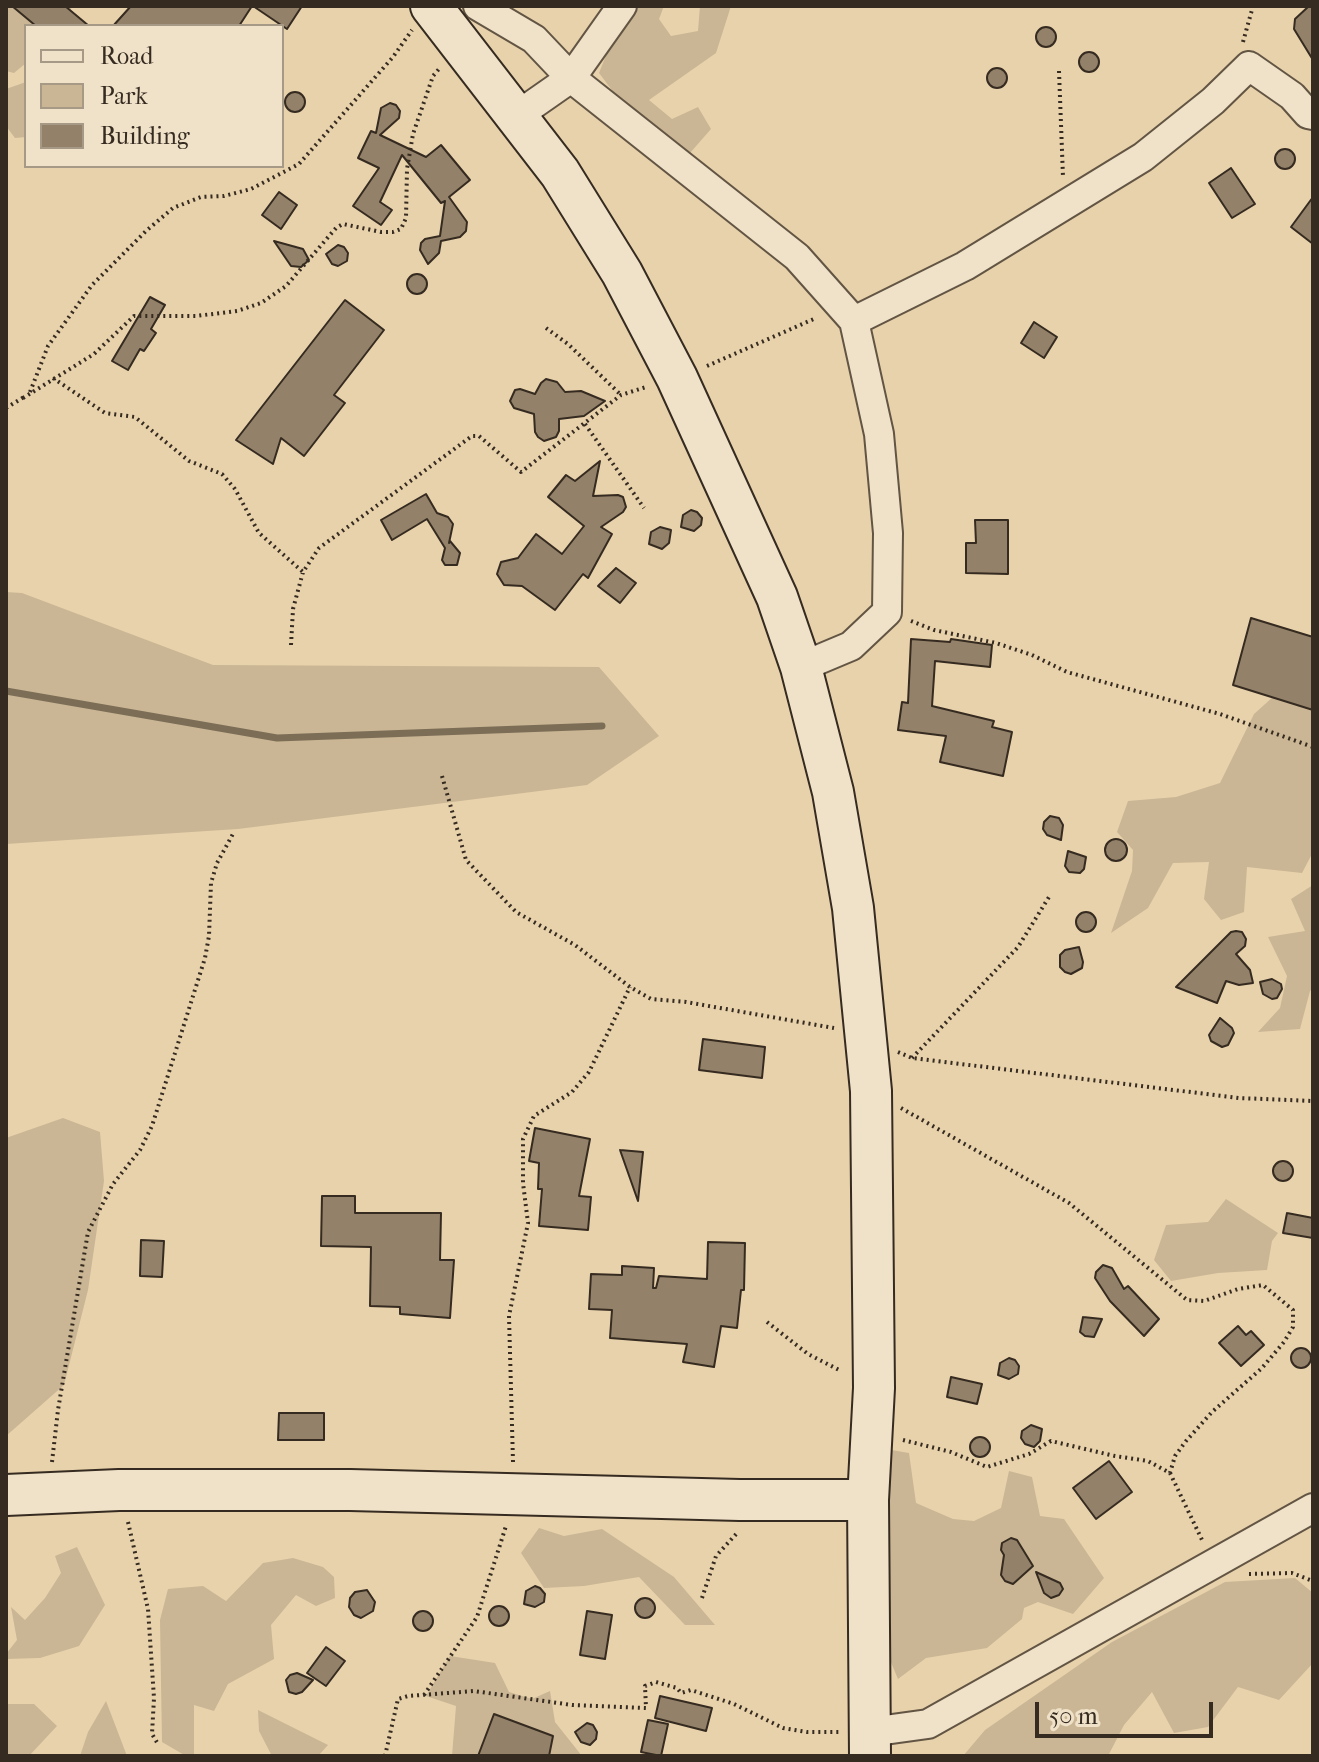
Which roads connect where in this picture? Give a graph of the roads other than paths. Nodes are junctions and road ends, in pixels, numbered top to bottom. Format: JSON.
{"nodes":[{"id":1,"x":431,"y":6,"type":"edge"},
{"id":2,"x":478,"y":6,"type":"edge"},
{"id":3,"x":622,"y":6,"type":"edge"},
{"id":4,"x":571,"y":78,"type":"junction"},
{"id":5,"x":518,"y":115,"type":"junction"},
{"id":6,"x":1313,"y":115,"type":"edge"},
{"id":7,"x":847,"y":314,"type":"junction"},
{"id":8,"x":801,"y":667,"type":"junction"},
{"id":9,"x":6,"y":1495,"type":"edge"},
{"id":10,"x":868,"y":1500,"type":"junction"},
{"id":11,"x":1313,"y":1508,"type":"edge"},
{"id":12,"x":870,"y":1744,"type":"edge"}],
"edges":[{"from":1,"to":5,"type":"street"},
{"from":2,"to":4,"type":"street"},
{"from":3,"to":4,"type":"street"},
{"from":4,"to":5,"type":"street"},
{"from":4,"to":7,"type":"street"},
{"from":5,"to":8,"type":"street"},
{"from":6,"to":7,"type":"street"},
{"from":7,"to":8,"type":"street"},
{"from":8,"to":10,"type":"street"},
{"from":9,"to":10,"type":"street"},
{"from":10,"to":12,"type":"street"},
{"from":11,"to":12,"type":"street"}]}
